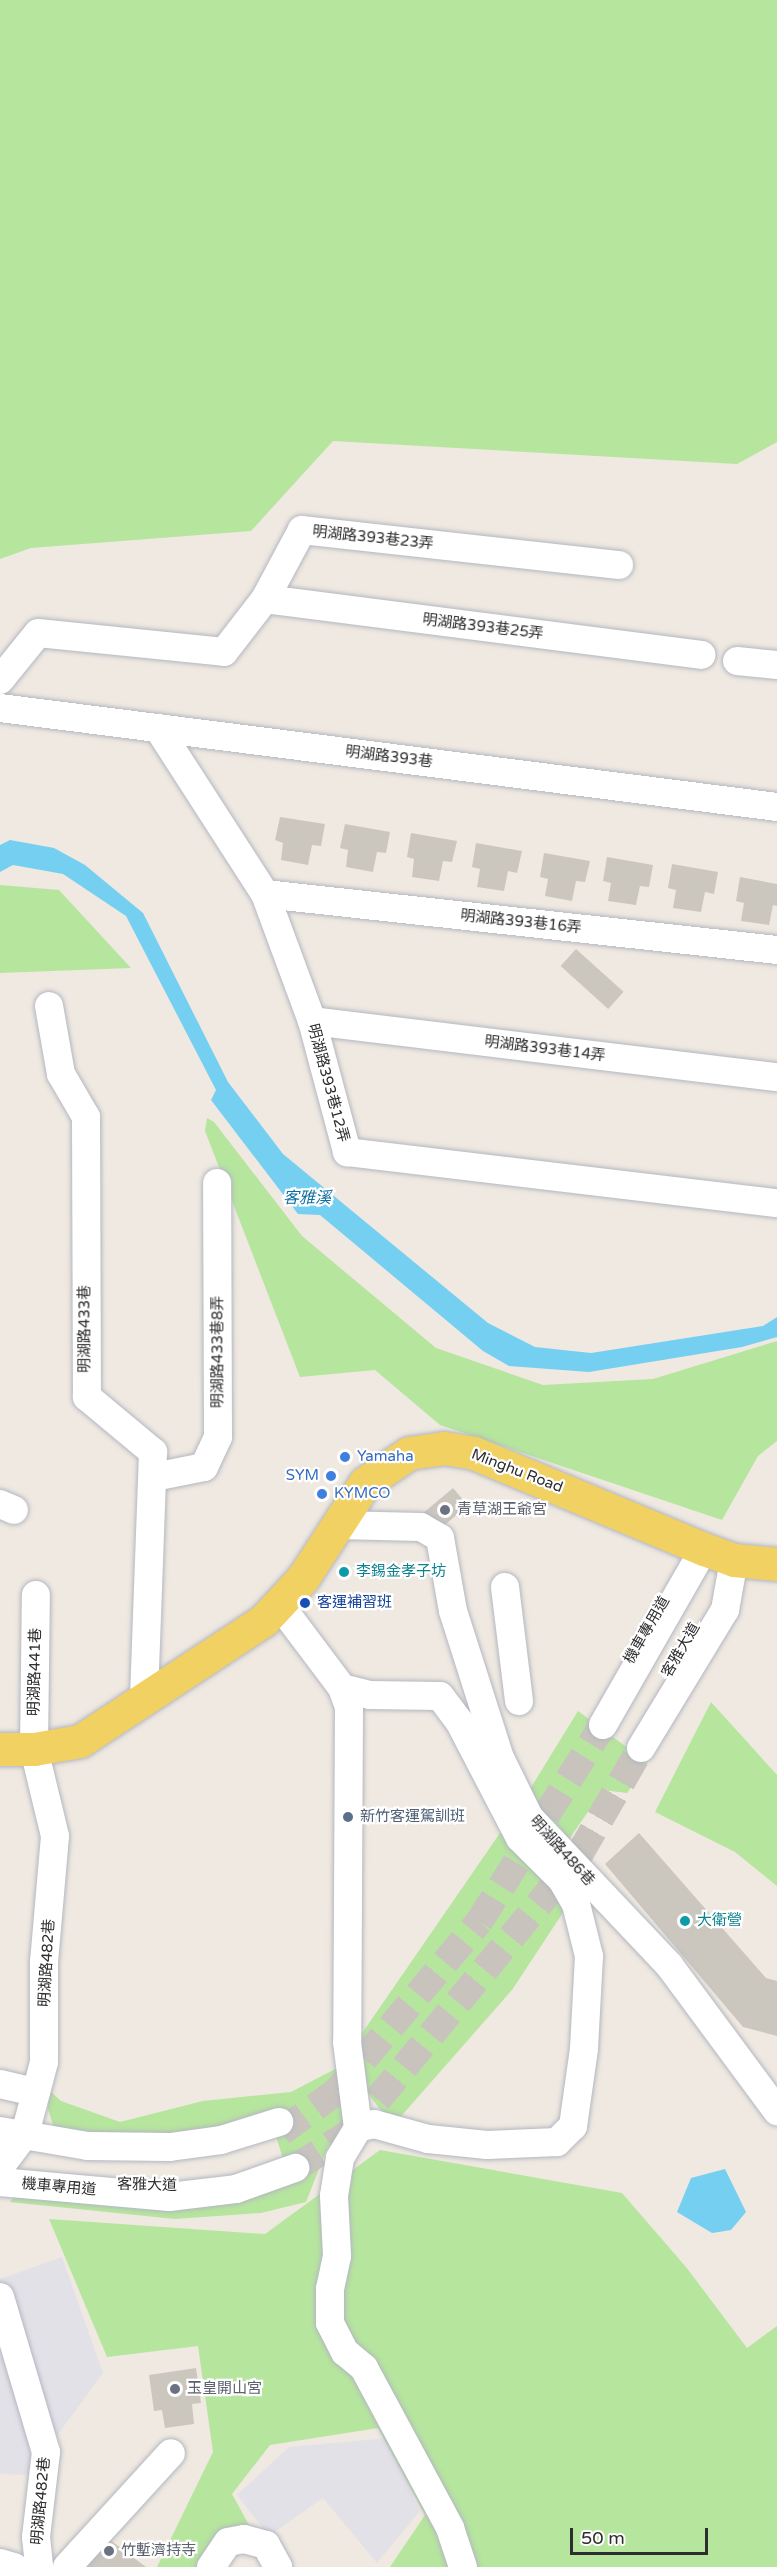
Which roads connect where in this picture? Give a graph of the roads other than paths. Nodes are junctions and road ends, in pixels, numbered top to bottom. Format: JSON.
{"nodes":[{"id":1,"x":619,"y":565,"type":"dead end"},
{"id":2,"x":265,"y":599,"type":"junction"},
{"id":3,"x":701,"y":655,"type":"dead end"},
{"id":4,"x":737,"y":661,"type":"dead end"},
{"id":5,"x":777,"y":665,"type":"edge"},
{"id":6,"x":0,"y":680,"type":"edge"},
{"id":7,"x":0,"y":708,"type":"edge"},
{"id":8,"x":158,"y":728,"type":"junction"},
{"id":9,"x":777,"y":807,"type":"edge"},
{"id":10,"x":265,"y":894,"type":"junction"},
{"id":11,"x":777,"y":950,"type":"edge"},
{"id":12,"x":48,"y":1006,"type":"dead end"},
{"id":13,"x":312,"y":1021,"type":"junction"},
{"id":14,"x":777,"y":1077,"type":"edge"},
{"id":15,"x":217,"y":1183,"type":"dead end"},
{"id":16,"x":777,"y":1203,"type":"edge"},
{"id":17,"x":154,"y":1477,"type":"junction"},
{"id":18,"x":337,"y":1525,"type":"junction"},
{"id":19,"x":719,"y":1555,"type":"junction"},
{"id":20,"x":777,"y":1564,"type":"edge"},
{"id":21,"x":505,"y":1587,"type":"dead end"},
{"id":22,"x":36,"y":1595,"type":"dead end"},
{"id":23,"x":279,"y":1605,"type":"junction"},
{"id":24,"x":477,"y":1686,"type":"junction"},
{"id":25,"x":342,"y":1688,"type":"junction"},
{"id":26,"x":144,"y":1700,"type":"junction"},
{"id":27,"x":599,"y":1721,"type":"tunnel mouth"},
{"id":28,"x":635,"y":1744,"type":"tunnel mouth"},
{"id":29,"x":0,"y":1749,"type":"edge"},
{"id":30,"x":34,"y":1749,"type":"junction"},
{"id":31,"x":0,"y":2084,"type":"edge"},
{"id":32,"x":36,"y":2092,"type":"junction"},
{"id":33,"x":777,"y":2111,"type":"edge"},
{"id":34,"x":280,"y":2127,"type":"tunnel mouth"},
{"id":35,"x":358,"y":2128,"type":"junction"},
{"id":36,"x":7,"y":2149,"type":"edge"},
{"id":37,"x":293,"y":2164,"type":"joint"},
{"id":38,"x":0,"y":2182,"type":"edge"},
{"id":39,"x":0,"y":2297,"type":"edge"},
{"id":40,"x":171,"y":2453,"type":"dead end"},
{"id":41,"x":36,"y":2536,"type":"junction"},
{"id":42,"x":0,"y":2563,"type":"edge"},
{"id":43,"x":14,"y":2567,"type":"edge"},
{"id":44,"x":39,"y":2567,"type":"edge"},
{"id":45,"x":68,"y":2567,"type":"edge"},
{"id":46,"x":211,"y":2567,"type":"edge"},
{"id":47,"x":278,"y":2567,"type":"edge"},
{"id":48,"x":463,"y":2567,"type":"edge"}],
"edges":[{"from":1,"to":2,"type":"street","name":"明湖路393巷23弄"},
{"from":2,"to":3,"type":"street","name":"明湖路393巷25弄"},
{"from":2,"to":6,"type":"street","name":"明湖路393巷23弄"},
{"from":4,"to":5,"type":"street"},
{"from":7,"to":8,"type":"street","name":"明湖路393巷"},
{"from":8,"to":9,"type":"street","name":"明湖路393巷"},
{"from":8,"to":10,"type":"street","name":"明湖路393巷12弄"},
{"from":10,"to":11,"type":"street","name":"明湖路393巷16弄"},
{"from":10,"to":13,"type":"street","name":"明湖路393巷12弄"},
{"from":12,"to":17,"type":"street","name":"明湖路433巷"},
{"from":13,"to":14,"type":"street","name":"明湖路393巷14弄"},
{"from":13,"to":16,"type":"street","name":"明湖路393巷12弄"},
{"from":15,"to":17,"type":"street","name":"明湖路433巷8弄"},
{"from":17,"to":26,"type":"street","name":"明湖路433巷"},
{"from":18,"to":19,"type":"main road","name":"Minghu Road"},
{"from":18,"to":23,"type":"main road","name":"Minghu Road"},
{"from":18,"to":24,"type":"street","name":"明湖路486巷"},
{"from":19,"to":20,"type":"main road","name":"Minghu Road"},
{"from":19,"to":27,"type":"street","name":"客雅大道"},
{"from":19,"to":28,"type":"street","name":"客雅大道"},
{"from":21,"to":24,"type":"street"},
{"from":22,"to":30,"type":"street","name":"明湖路441巷"},
{"from":23,"to":25,"type":"street"},
{"from":23,"to":26,"type":"main road","name":"Minghu Road"},
{"from":24,"to":33,"type":"street","name":"明湖路486巷"},
{"from":25,"to":35,"type":"street"},
{"from":25,"to":35,"type":"street"},
{"from":26,"to":30,"type":"main road","name":"Minghu Road"},
{"from":29,"to":30,"type":"main road","name":"Minghu Road"},
{"from":30,"to":32,"type":"street","name":"明湖路482巷"},
{"from":31,"to":32,"type":"street"},
{"from":32,"to":36,"type":"street","name":"明湖路482巷"},
{"from":34,"to":36,"type":"street","name":"客雅大道"},
{"from":35,"to":48,"type":"street"},
{"from":36,"to":37,"type":"street","name":"客雅大道"},
{"from":37,"to":38,"type":"street","name":"機車專用道"},
{"from":39,"to":41,"type":"street","name":"明湖路482巷"},
{"from":40,"to":45,"type":"street"},
{"from":41,"to":44,"type":"street","name":"明湖路482巷"},
{"from":41,"to":45,"type":"street"},
{"from":42,"to":43,"type":"street"},
{"from":46,"to":47,"type":"street"}]}
